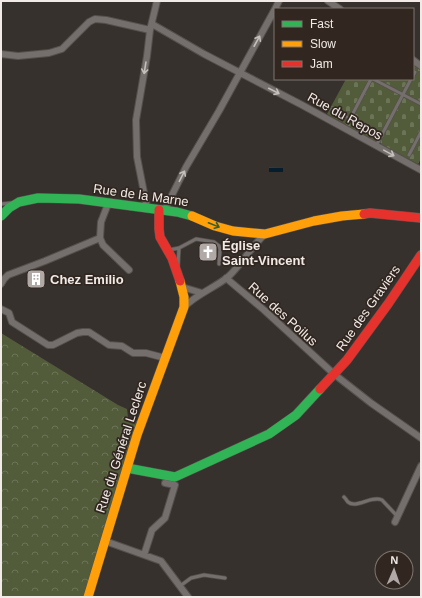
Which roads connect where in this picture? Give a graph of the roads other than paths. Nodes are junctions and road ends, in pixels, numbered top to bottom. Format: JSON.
{"nodes":[{"id":1,"x":157,"y":1,"type":"edge"},
{"id":2,"x":328,"y":1,"type":"edge"},
{"id":3,"x":338,"y":8,"type":"edge"},
{"id":4,"x":274,"y":11,"type":"edge"},
{"id":5,"x":151,"y":27,"type":"junction"},
{"id":6,"x":1,"y":54,"type":"edge"},
{"id":7,"x":240,"y":73,"type":"junction"},
{"id":8,"x":371,"y":80,"type":"edge"},
{"id":9,"x":374,"y":80,"type":"edge"},
{"id":10,"x":411,"y":80,"type":"edge"},
{"id":11,"x":403,"y":95,"type":"junction"},
{"id":12,"x":421,"y":104,"type":"edge"},
{"id":13,"x":332,"y":109,"type":"dead end"},
{"id":14,"x":350,"y":119,"type":"junction"},
{"id":15,"x":421,"y":132,"type":"edge"},
{"id":16,"x":382,"y":136,"type":"junction"},
{"id":17,"x":376,"y":146,"type":"junction"},
{"id":18,"x":409,"y":155,"type":"dead end"},
{"id":19,"x":421,"y":170,"type":"edge"},
{"id":20,"x":19,"y":202,"type":"junction"},
{"id":21,"x":1,"y":204,"type":"edge"},
{"id":22,"x":108,"y":204,"type":"junction"},
{"id":23,"x":147,"y":208,"type":"junction"},
{"id":24,"x":161,"y":210,"type":"junction"},
{"id":25,"x":1,"y":216,"type":"edge"},
{"id":26,"x":421,"y":218,"type":"edge"},
{"id":27,"x":265,"y":234,"type":"junction"},
{"id":28,"x":100,"y":238,"type":"junction"},
{"id":29,"x":179,"y":248,"type":"junction"},
{"id":30,"x":168,"y":250,"type":"junction"},
{"id":31,"x":421,"y":255,"type":"edge"},
{"id":32,"x":219,"y":264,"type":"dead end"},
{"id":33,"x":129,"y":270,"type":"dead end"},
{"id":34,"x":178,"y":275,"type":"junction"},
{"id":35,"x":226,"y":278,"type":"junction"},
{"id":36,"x":2,"y":282,"type":"edge"},
{"id":37,"x":182,"y":287,"type":"junction"},
{"id":38,"x":202,"y":293,"type":"junction"},
{"id":39,"x":184,"y":307,"type":"junction"},
{"id":40,"x":1,"y":308,"type":"edge"},
{"id":41,"x":165,"y":358,"type":"junction"},
{"id":42,"x":334,"y":374,"type":"junction"},
{"id":43,"x":421,"y":438,"type":"edge"},
{"id":44,"x":421,"y":466,"type":"edge"},
{"id":45,"x":127,"y":468,"type":"junction"},
{"id":46,"x":165,"y":483,"type":"dead end"},
{"id":47,"x":344,"y":497,"type":"dead end"},
{"id":48,"x":397,"y":519,"type":"joint"},
{"id":49,"x":105,"y":541,"type":"junction"},
{"id":50,"x":144,"y":555,"type":"junction"},
{"id":51,"x":226,"y":578,"type":"dead end"},
{"id":52,"x":180,"y":586,"type":"junction"},
{"id":53,"x":88,"y":597,"type":"edge"},
{"id":54,"x":188,"y":597,"type":"edge"}],
"edges":[{"from":1,"to":5,"type":"street"},
{"from":2,"to":3,"type":"street"},
{"from":7,"to":4,"type":"street","one_way":true},
{"from":5,"to":6,"type":"street","name":"Rue du Repos"},
{"from":5,"to":7,"type":"street","name":"Rue du Repos"},
{"from":5,"to":23,"type":"street","one_way":true},
{"from":7,"to":17,"type":"street","name":"Rue du Repos","one_way":true},
{"from":24,"to":7,"type":"street","one_way":true},
{"from":8,"to":14,"type":"lane"},
{"from":9,"to":11,"type":"lane"},
{"from":10,"to":11,"type":"lane"},
{"from":11,"to":12,"type":"lane"},
{"from":11,"to":16,"type":"lane"},
{"from":13,"to":14,"type":"lane"},
{"from":14,"to":16,"type":"lane"},
{"from":15,"to":18,"type":"lane"},
{"from":16,"to":17,"type":"lane"},
{"from":17,"to":19,"type":"street","name":"Rue du Repos","one_way":true},
{"from":20,"to":21,"type":"lane"},
{"from":20,"to":22,"type":"street","name":"Rue de la Marne"},
{"from":20,"to":25,"type":"street","name":"Rue de la Marne"},
{"from":22,"to":23,"type":"street","name":"Rue de la Marne"},
{"from":22,"to":28,"type":"street"},
{"from":23,"to":24,"type":"street","name":"Rue de la Marne"},
{"from":24,"to":27,"type":"street","name":"Rue de la Marne","one_way":true},
{"from":24,"to":30,"type":"street"},
{"from":26,"to":27,"type":"street","name":"Rue de la Marne"},
{"from":27,"to":35,"type":"street"},
{"from":28,"to":33,"type":"street"},
{"from":28,"to":36,"type":"street"},
{"from":29,"to":30,"type":"lane"},
{"from":29,"to":32,"type":"lane"},
{"from":29,"to":34,"type":"lane"},
{"from":30,"to":34,"type":"street"},
{"from":31,"to":42,"type":"street","name":"Rue des Graviers"},
{"from":34,"to":37,"type":"street"},
{"from":35,"to":38,"type":"street"},
{"from":35,"to":42,"type":"street","name":"Rue des Poilus"},
{"from":37,"to":38,"type":"street"},
{"from":37,"to":39,"type":"street"},
{"from":38,"to":39,"type":"street"},
{"from":39,"to":41,"type":"street","name":"Rue du Général Leclerc"},
{"from":40,"to":41,"type":"street"},
{"from":41,"to":45,"type":"street","name":"Rue du Général Leclerc"},
{"from":42,"to":43,"type":"street","name":"Rue des Poilus"},
{"from":42,"to":45,"type":"street","name":"Rue des Graviers"},
{"from":44,"to":48,"type":"street"},
{"from":45,"to":49,"type":"street","name":"Rue du Général Leclerc"},
{"from":46,"to":50,"type":"street"},
{"from":47,"to":48,"type":"lane"},
{"from":49,"to":50,"type":"street"},
{"from":49,"to":53,"type":"street","name":"Rue du Général Leclerc"},
{"from":50,"to":52,"type":"street"},
{"from":51,"to":52,"type":"lane"},
{"from":52,"to":54,"type":"street"}]}
